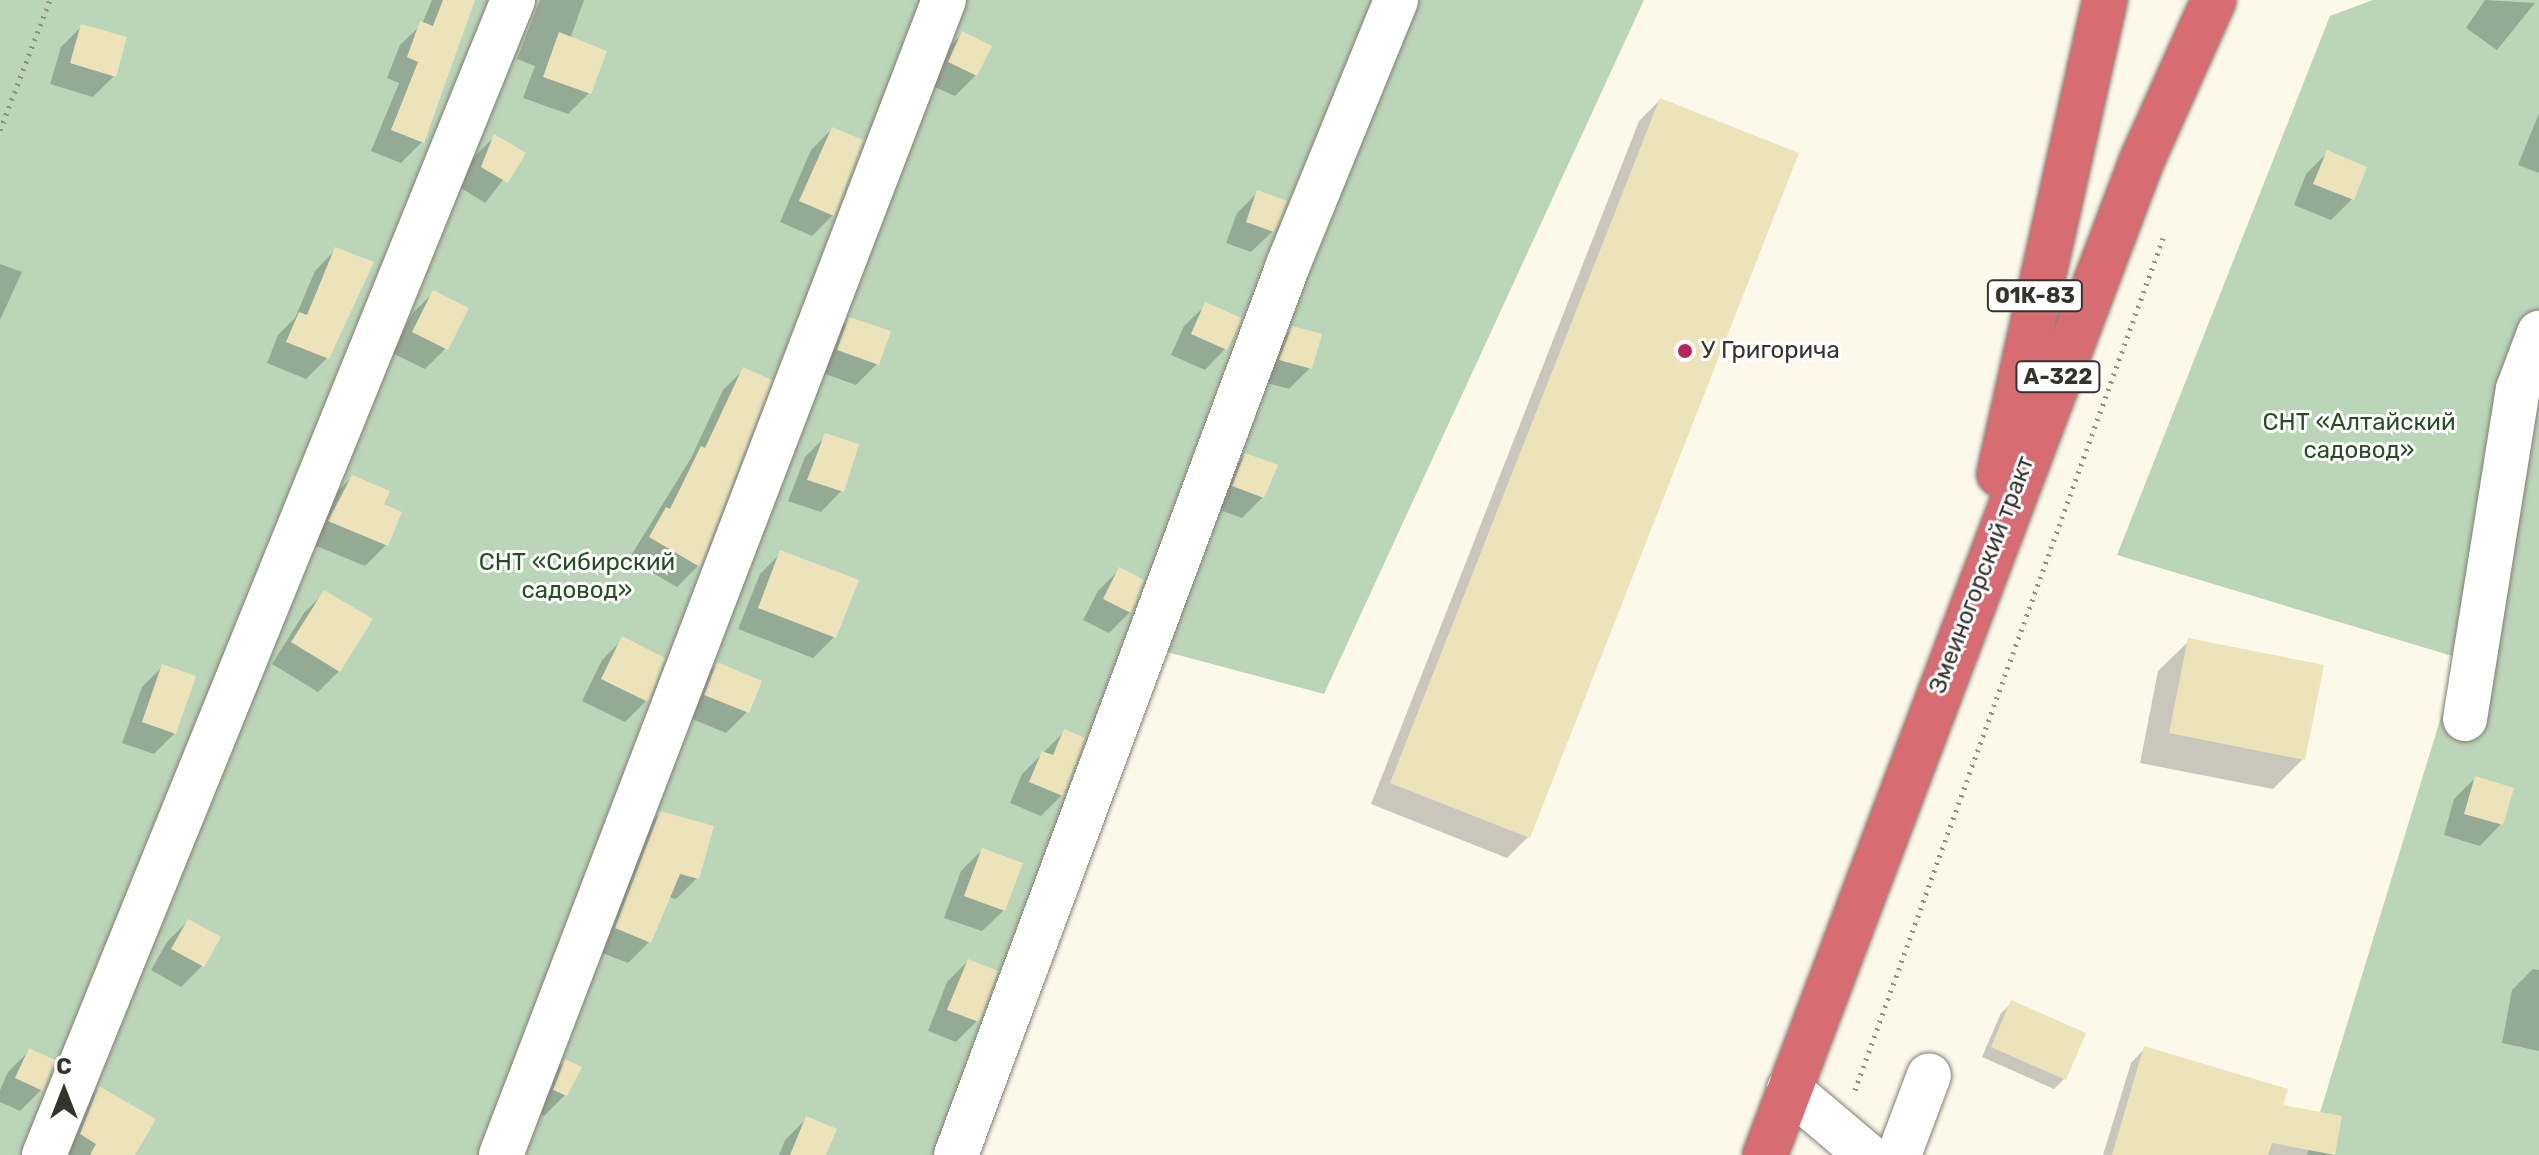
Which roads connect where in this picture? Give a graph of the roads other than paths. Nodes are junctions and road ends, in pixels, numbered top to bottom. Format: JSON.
{"nodes":[{"id":1,"x":513,"y":0,"type":"edge"},
{"id":2,"x":944,"y":0,"type":"edge"},
{"id":3,"x":1396,"y":0,"type":"edge"},
{"id":4,"x":2105,"y":0,"type":"edge"},
{"id":5,"x":2128,"y":0,"type":"edge"},
{"id":6,"x":2189,"y":0,"type":"edge"},
{"id":7,"x":2214,"y":0,"type":"edge"},
{"id":8,"x":2142,"y":160,"type":"junction"},
{"id":9,"x":2031,"y":312,"type":"junction"},
{"id":10,"x":2539,"y":333,"type":"edge"},
{"id":11,"x":1974,"y":595,"type":"junction"},
{"id":12,"x":2465,"y":719,"type":"dead end"},
{"id":13,"x":1929,"y":1075,"type":"dead end"},
{"id":14,"x":1789,"y":1089,"type":"junction"},
{"id":15,"x":1853,"y":1144,"type":"edge"},
{"id":16,"x":44,"y":1155,"type":"edge"},
{"id":17,"x":501,"y":1155,"type":"edge"},
{"id":18,"x":956,"y":1155,"type":"edge"},
{"id":19,"x":1765,"y":1155,"type":"edge"},
{"id":20,"x":1899,"y":1155,"type":"edge"}],
"edges":[{"from":1,"to":16,"type":"lane"},
{"from":2,"to":17,"type":"lane"},
{"from":3,"to":18,"type":"lane"},
{"from":4,"to":9,"type":"highway","number":"01К-83"},
{"from":5,"to":9,"type":"highway"},
{"from":6,"to":8,"type":"highway"},
{"from":7,"to":8,"type":"highway","name":"Змеиногорский тракт","number":"А-322"},
{"from":8,"to":11,"type":"highway","name":"Змеиногорский тракт","number":"А-322"},
{"from":9,"to":11,"type":"highway","number":"01К-83"},
{"from":10,"to":12,"type":"lane"},
{"from":11,"to":14,"type":"highway","name":"Змеиногорский тракт","number":"А-322"},
{"from":13,"to":20,"type":"lane"},
{"from":14,"to":15,"type":"lane"},
{"from":14,"to":19,"type":"highway","name":"Змеиногорский тракт","number":"А-322"}]}
